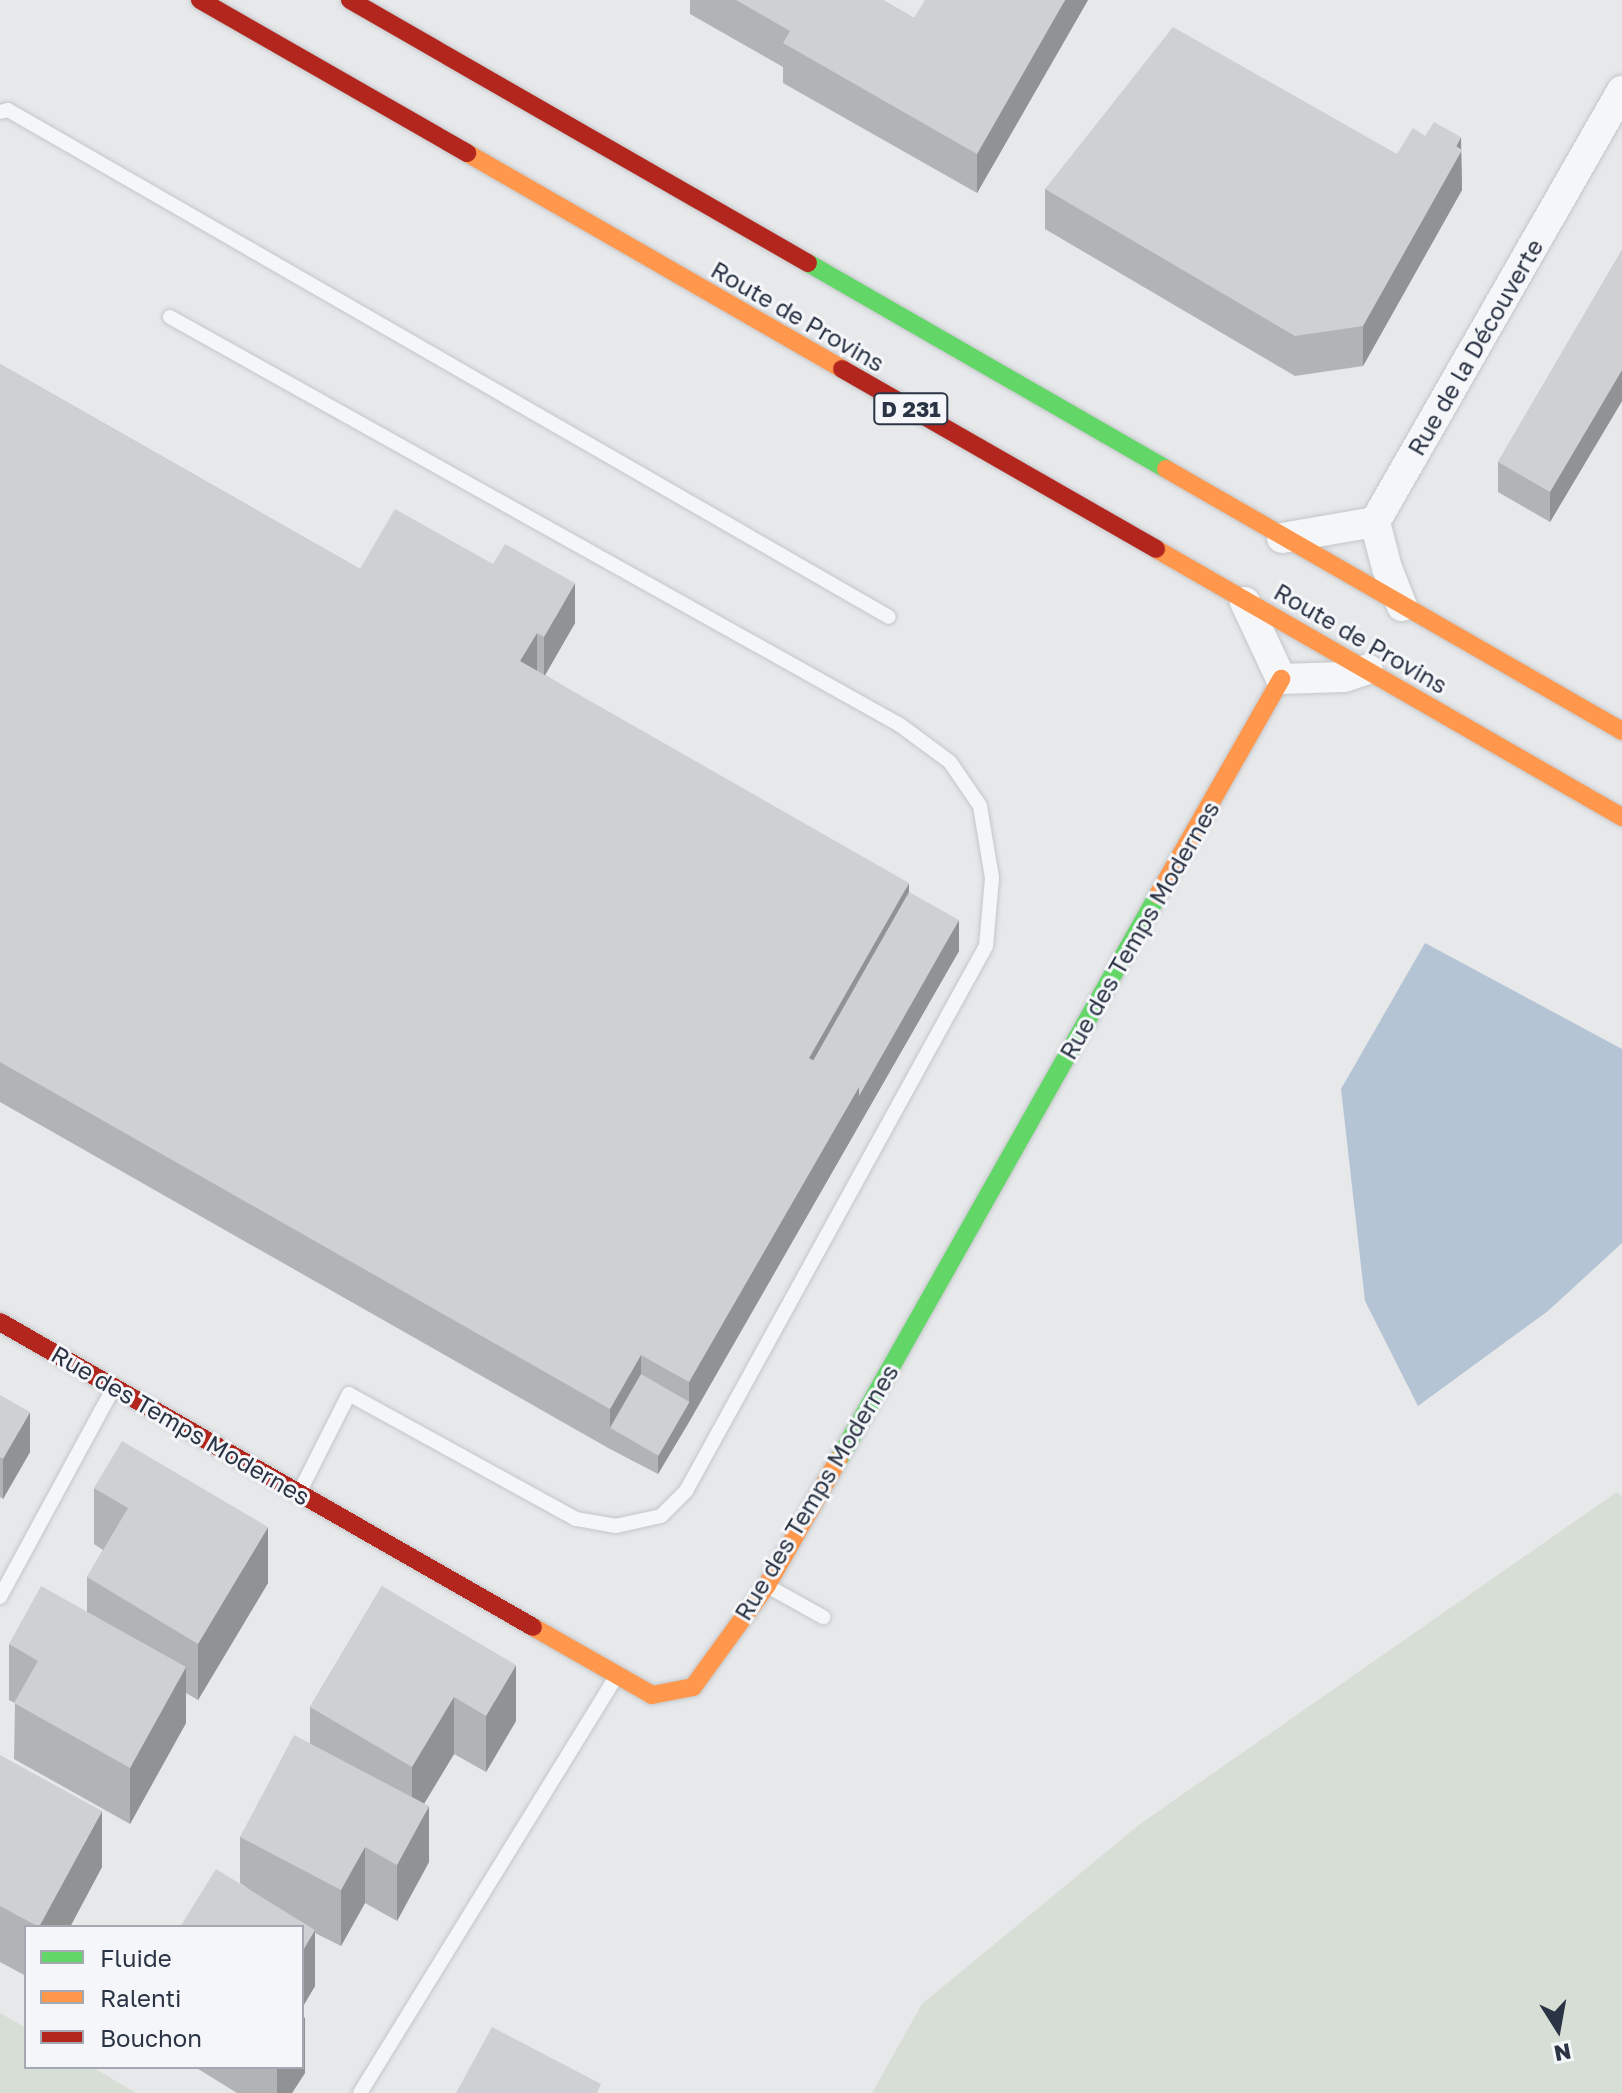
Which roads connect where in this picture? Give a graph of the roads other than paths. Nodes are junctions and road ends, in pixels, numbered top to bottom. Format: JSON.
{"nodes":[{"id":1,"x":200,"y":0,"type":"edge"},
{"id":2,"x":350,"y":0,"type":"edge"},
{"id":3,"x":1622,"y":91,"type":"edge"},
{"id":4,"x":0,"y":112,"type":"edge"},
{"id":5,"x":170,"y":317,"type":"dead end"},
{"id":6,"x":1375,"y":522,"type":"junction"},
{"id":7,"x":1282,"y":538,"type":"junction"},
{"id":8,"x":1243,"y":598,"type":"junction"},
{"id":9,"x":1402,"y":606,"type":"junction"},
{"id":10,"x":889,"y":617,"type":"dead end"},
{"id":11,"x":1368,"y":669,"type":"junction"},
{"id":12,"x":1281,"y":679,"type":"junction"},
{"id":13,"x":1622,"y":731,"type":"edge"},
{"id":14,"x":1622,"y":817,"type":"edge"},
{"id":15,"x":0,"y":1322,"type":"edge"},
{"id":16,"x":114,"y":1387,"type":"junction"},
{"id":17,"x":299,"y":1493,"type":"junction"},
{"id":18,"x":767,"y":1585,"type":"junction"},
{"id":19,"x":0,"y":1597,"type":"edge"},
{"id":20,"x":823,"y":1617,"type":"dead end"},
{"id":21,"x":617,"y":1675,"type":"junction"},
{"id":22,"x":360,"y":2093,"type":"edge"}],
"edges":[{"from":1,"to":8,"type":"main road","name":"Route de Provins","number":"D 231"},
{"from":2,"to":7,"type":"main road","name":"Route de Provins"},
{"from":3,"to":6,"type":"street","name":"Rue de la Découverte"},
{"from":4,"to":10,"type":"lane"},
{"from":5,"to":17,"type":"lane"},
{"from":6,"to":7,"type":"street"},
{"from":6,"to":9,"type":"street"},
{"from":7,"to":9,"type":"main road","name":"Route de Provins"},
{"from":8,"to":11,"type":"main road","name":"Route de Provins","number":"D 231"},
{"from":8,"to":12,"type":"street"},
{"from":9,"to":13,"type":"main road","name":"Route de Provins"},
{"from":11,"to":12,"type":"street"},
{"from":11,"to":14,"type":"main road","name":"Route de Provins","number":"D 231"},
{"from":12,"to":18,"type":"main road","name":"Rue des Temps Modernes"},
{"from":15,"to":16,"type":"main road","name":"Rue des Temps Modernes"},
{"from":16,"to":17,"type":"main road","name":"Rue des Temps Modernes"},
{"from":16,"to":19,"type":"lane"},
{"from":17,"to":21,"type":"main road","name":"Rue des Temps Modernes"},
{"from":18,"to":20,"type":"lane"},
{"from":18,"to":21,"type":"main road","name":"Rue des Temps Modernes"},
{"from":21,"to":22,"type":"lane"}]}
